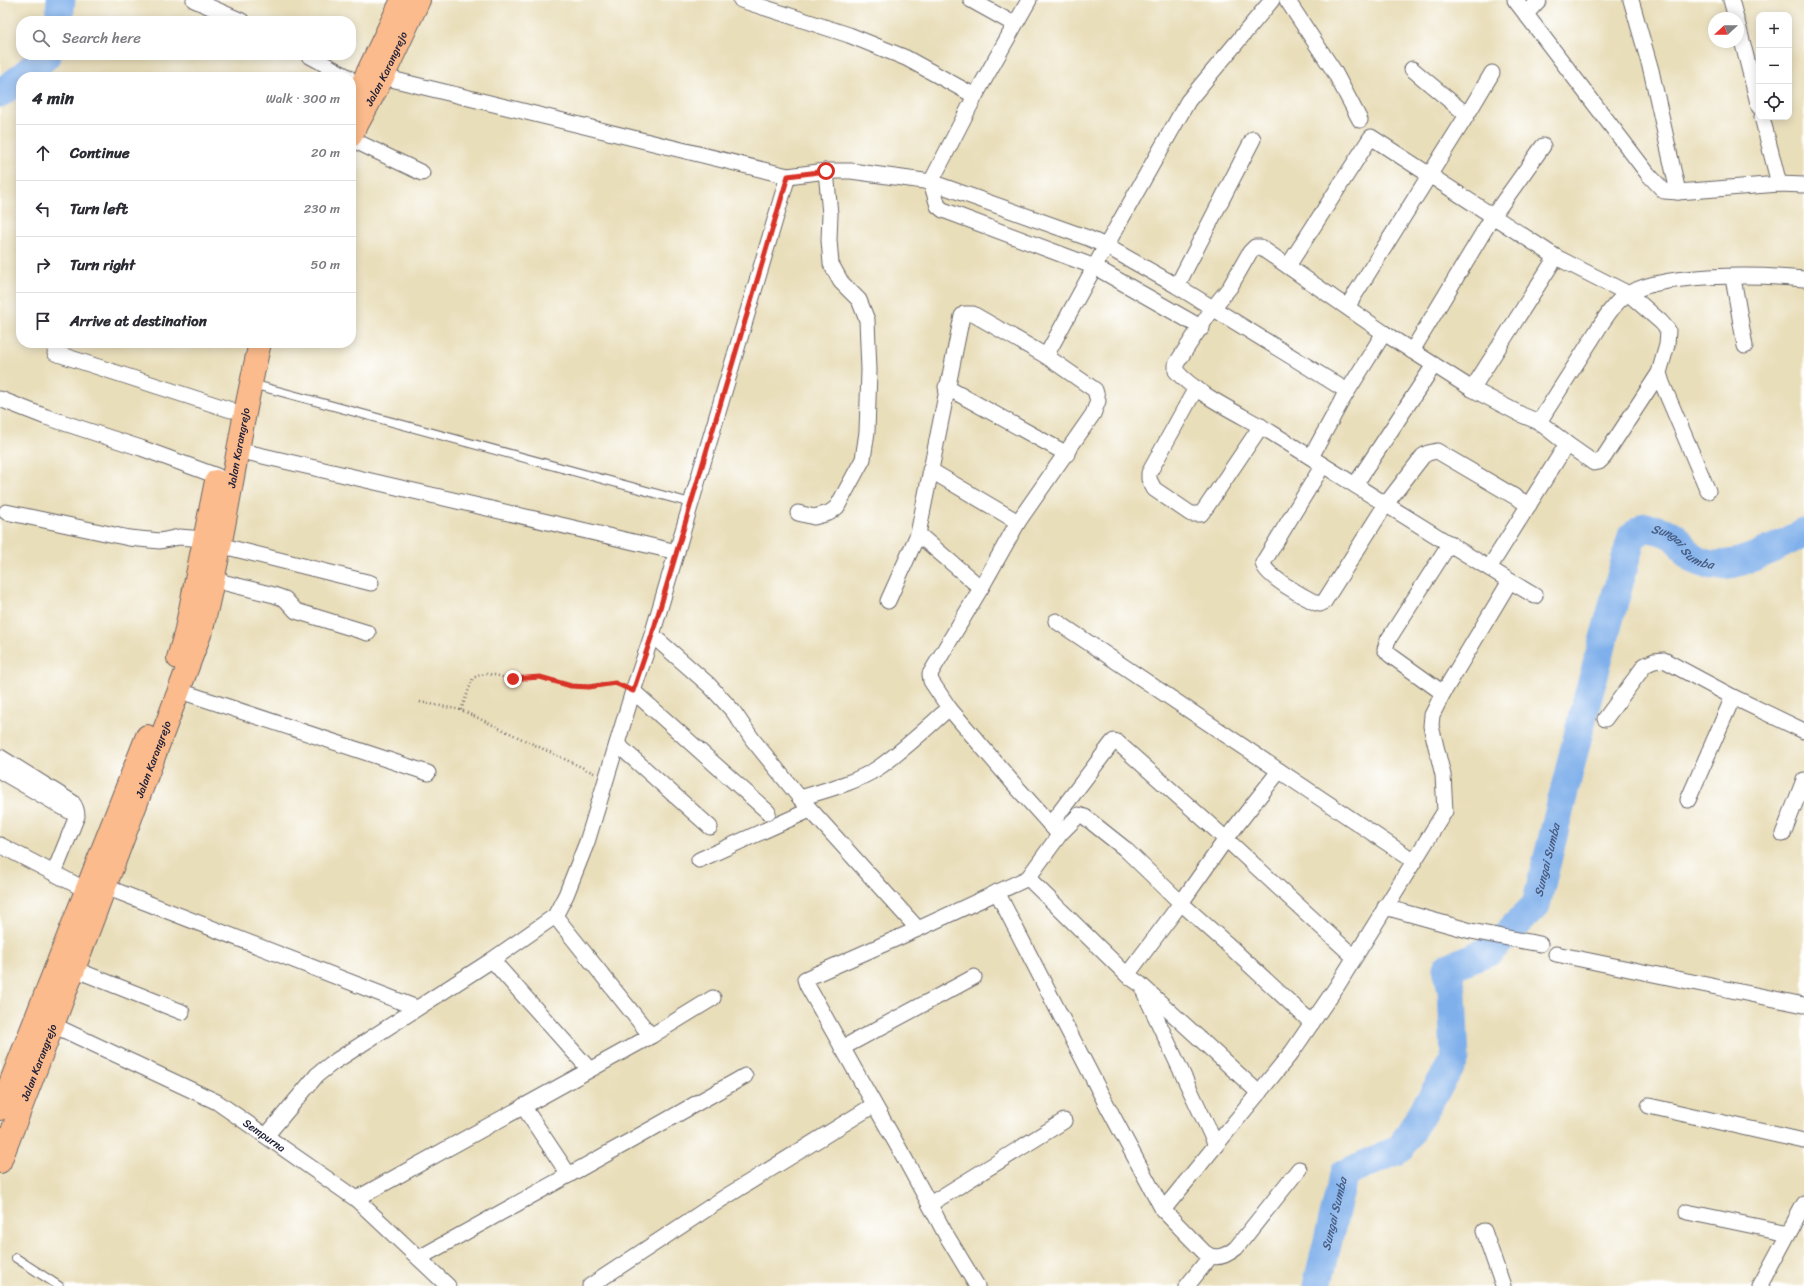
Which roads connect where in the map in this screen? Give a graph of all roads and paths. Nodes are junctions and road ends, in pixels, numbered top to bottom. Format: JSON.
{"nodes":[{"id":1,"x":194,"y":0,"type":"edge"},
{"id":2,"x":402,"y":0,"type":"edge"},
{"id":3,"x":419,"y":0,"type":"edge"},
{"id":4,"x":741,"y":0,"type":"edge"},
{"id":5,"x":971,"y":0,"type":"edge"},
{"id":6,"x":1029,"y":0,"type":"edge"},
{"id":7,"x":1272,"y":0,"type":"edge"},
{"id":8,"x":1287,"y":0,"type":"edge"},
{"id":9,"x":1515,"y":0,"type":"edge"},
{"id":10,"x":1539,"y":0,"type":"edge"},
{"id":11,"x":1631,"y":0,"type":"edge"},
{"id":12,"x":1732,"y":0,"type":"edge"},
{"id":13,"x":1735,"y":12,"type":"edge"},
{"id":14,"x":1527,"y":14,"type":"junction"},
{"id":15,"x":231,"y":16,"type":"edge"},
{"id":16,"x":1014,"y":24,"type":"junction"},
{"id":17,"x":1744,"y":48,"type":"edge"},
{"id":18,"x":317,"y":60,"type":"edge"},
{"id":19,"x":1412,"y":69,"type":"dead end"},
{"id":20,"x":339,"y":72,"type":"edge"},
{"id":21,"x":1492,"y":73,"type":"dead end"},
{"id":22,"x":356,"y":75,"type":"edge"},
{"id":23,"x":383,"y":77,"type":"junction"},
{"id":24,"x":1756,"y":95,"type":"edge"},
{"id":25,"x":975,"y":96,"type":"junction"},
{"id":26,"x":1468,"y":115,"type":"junction"},
{"id":27,"x":1360,"y":120,"type":"dead end"},
{"id":28,"x":1763,"y":120,"type":"edge"},
{"id":29,"x":356,"y":127,"type":"edge"},
{"id":30,"x":1254,"y":139,"type":"dead end"},
{"id":31,"x":356,"y":142,"type":"edge"},
{"id":32,"x":1543,"y":146,"type":"dead end"},
{"id":33,"x":826,"y":171,"type":"junction"},
{"id":34,"x":422,"y":173,"type":"dead end"},
{"id":35,"x":1430,"y":175,"type":"junction"},
{"id":36,"x":788,"y":176,"type":"junction"},
{"id":37,"x":931,"y":182,"type":"junction"},
{"id":38,"x":1779,"y":184,"type":"junction"},
{"id":39,"x":1804,"y":185,"type":"edge"},
{"id":40,"x":1678,"y":192,"type":"junction"},
{"id":41,"x":1493,"y":216,"type":"junction"},
{"id":42,"x":1106,"y":246,"type":"junction"},
{"id":43,"x":1556,"y":257,"type":"junction"},
{"id":44,"x":1288,"y":266,"type":"junction"},
{"id":45,"x":1095,"y":267,"type":"junction"},
{"id":46,"x":1733,"y":278,"type":"junction"},
{"id":47,"x":1804,"y":279,"type":"edge"},
{"id":48,"x":1177,"y":286,"type":"junction"},
{"id":49,"x":1629,"y":294,"type":"junction"},
{"id":50,"x":1347,"y":307,"type":"junction"},
{"id":51,"x":1213,"y":308,"type":"junction"},
{"id":52,"x":1202,"y":328,"type":"junction"},
{"id":53,"x":1384,"y":333,"type":"junction"},
{"id":54,"x":1746,"y":346,"type":"dead end"},
{"id":55,"x":248,"y":348,"type":"edge"},
{"id":56,"x":259,"y":348,"type":"edge"},
{"id":57,"x":1412,"y":351,"type":"junction"},
{"id":58,"x":55,"y":353,"type":"dead end"},
{"id":59,"x":1046,"y":356,"type":"junction"},
{"id":60,"x":1434,"y":365,"type":"junction"},
{"id":61,"x":1659,"y":373,"type":"junction"},
{"id":62,"x":250,"y":383,"type":"junction"},
{"id":63,"x":946,"y":387,"type":"junction"},
{"id":64,"x":1196,"y":388,"type":"junction"},
{"id":65,"x":1472,"y":389,"type":"junction"},
{"id":66,"x":0,"y":399,"type":"edge"},
{"id":67,"x":1341,"y":403,"type":"junction"},
{"id":68,"x":231,"y":410,"type":"junction"},
{"id":69,"x":1539,"y":422,"type":"junction"},
{"id":70,"x":1261,"y":426,"type":"junction"},
{"id":71,"x":1567,"y":444,"type":"junction"},
{"id":72,"x":237,"y":450,"type":"junction"},
{"id":73,"x":1067,"y":454,"type":"junction"},
{"id":74,"x":1317,"y":461,"type":"junction"},
{"id":75,"x":930,"y":470,"type":"junction"},
{"id":76,"x":217,"y":476,"type":"junction"},
{"id":77,"x":1355,"y":485,"type":"junction"},
{"id":78,"x":1708,"y":491,"type":"dead end"},
{"id":79,"x":691,"y":503,"type":"junction"},
{"id":80,"x":1386,"y":504,"type":"junction"},
{"id":81,"x":1529,"y":505,"type":"junction"},
{"id":82,"x":6,"y":512,"type":"dead end"},
{"id":83,"x":798,"y":513,"type":"dead end"},
{"id":84,"x":1018,"y":522,"type":"junction"},
{"id":85,"x":918,"y":534,"type":"junction"},
{"id":86,"x":212,"y":542,"type":"junction"},
{"id":87,"x":1450,"y":543,"type":"junction"},
{"id":88,"x":677,"y":552,"type":"junction"},
{"id":89,"x":1488,"y":568,"type":"junction"},
{"id":90,"x":214,"y":580,"type":"junction"},
{"id":91,"x":1510,"y":581,"type":"junction"},
{"id":92,"x":371,"y":583,"type":"dead end"},
{"id":93,"x":981,"y":588,"type":"junction"},
{"id":94,"x":1535,"y":596,"type":"dead end"},
{"id":95,"x":888,"y":601,"type":"dead end"},
{"id":96,"x":1056,"y":621,"type":"dead end"},
{"id":97,"x":368,"y":634,"type":"dead end"},
{"id":98,"x":652,"y":635,"type":"junction"},
{"id":99,"x":180,"y":691,"type":"junction"},
{"id":100,"x":633,"y":691,"type":"junction"},
{"id":101,"x":1443,"y":693,"type":"junction"},
{"id":102,"x":1733,"y":697,"type":"junction"},
{"id":103,"x":420,"y":702,"type":"dead end"},
{"id":104,"x":949,"y":708,"type":"junction"},
{"id":105,"x":461,"y":710,"type":"junction"},
{"id":106,"x":1605,"y":719,"type":"dead end"},
{"id":107,"x":1804,"y":731,"type":"edge"},
{"id":108,"x":617,"y":744,"type":"junction"},
{"id":109,"x":0,"y":757,"type":"edge"},
{"id":110,"x":0,"y":771,"type":"edge"},
{"id":111,"x":1280,"y":771,"type":"junction"},
{"id":112,"x":428,"y":774,"type":"dead end"},
{"id":113,"x":607,"y":779,"type":"junction"},
{"id":114,"x":1804,"y":780,"type":"edge"},
{"id":115,"x":800,"y":798,"type":"junction"},
{"id":116,"x":1688,"y":800,"type":"dead end"},
{"id":117,"x":810,"y":810,"type":"junction"},
{"id":118,"x":768,"y":812,"type":"dead end"},
{"id":119,"x":77,"y":816,"type":"junction"},
{"id":120,"x":710,"y":827,"type":"dead end"},
{"id":121,"x":1055,"y":829,"type":"junction"},
{"id":122,"x":1783,"y":834,"type":"dead end"},
{"id":123,"x":1226,"y":839,"type":"junction"},
{"id":124,"x":0,"y":845,"type":"edge"},
{"id":125,"x":699,"y":860,"type":"dead end"},
{"id":126,"x":1414,"y":861,"type":"junction"},
{"id":127,"x":54,"y":873,"type":"junction"},
{"id":128,"x":1028,"y":878,"type":"junction"},
{"id":129,"x":96,"y":889,"type":"junction"},
{"id":130,"x":997,"y":892,"type":"junction"},
{"id":131,"x":1181,"y":903,"type":"junction"},
{"id":132,"x":1385,"y":907,"type":"junction"},
{"id":133,"x":554,"y":916,"type":"junction"},
{"id":134,"x":918,"y":929,"type":"junction"},
{"id":135,"x":1540,"y":944,"type":"dead end"},
{"id":136,"x":1556,"y":954,"type":"dead end"},
{"id":137,"x":1354,"y":957,"type":"junction"},
{"id":138,"x":492,"y":960,"type":"junction"},
{"id":139,"x":74,"y":969,"type":"junction"},
{"id":140,"x":1127,"y":975,"type":"junction"},
{"id":141,"x":974,"y":977,"type":"dead end"},
{"id":142,"x":1140,"y":984,"type":"junction"},
{"id":143,"x":713,"y":998,"type":"dead end"},
{"id":144,"x":1804,"y":1005,"type":"edge"},
{"id":145,"x":417,"y":1008,"type":"junction"},
{"id":146,"x":182,"y":1012,"type":"dead end"},
{"id":147,"x":1312,"y":1023,"type":"junction"},
{"id":148,"x":53,"y":1025,"type":"junction"},
{"id":149,"x":651,"y":1036,"type":"junction"},
{"id":150,"x":842,"y":1048,"type":"junction"},
{"id":151,"x":589,"y":1069,"type":"junction"},
{"id":152,"x":745,"y":1076,"type":"dead end"},
{"id":153,"x":1259,"y":1093,"type":"junction"},
{"id":154,"x":874,"y":1105,"type":"junction"},
{"id":155,"x":523,"y":1106,"type":"junction"},
{"id":156,"x":1649,"y":1106,"type":"dead end"},
{"id":157,"x":0,"y":1109,"type":"edge"},
{"id":158,"x":1064,"y":1121,"type":"dead end"},
{"id":159,"x":266,"y":1136,"type":"junction"},
{"id":160,"x":1804,"y":1141,"type":"edge"},
{"id":161,"x":1216,"y":1146,"type":"junction"},
{"id":162,"x":0,"y":1162,"type":"edge"},
{"id":163,"x":1299,"y":1169,"type":"dead end"},
{"id":164,"x":569,"y":1174,"type":"junction"},
{"id":165,"x":356,"y":1199,"type":"junction"},
{"id":166,"x":930,"y":1204,"type":"junction"},
{"id":167,"x":1804,"y":1204,"type":"edge"},
{"id":168,"x":1163,"y":1210,"type":"junction"},
{"id":169,"x":1687,"y":1212,"type":"dead end"},
{"id":170,"x":1484,"y":1231,"type":"dead end"},
{"id":171,"x":1788,"y":1233,"type":"junction"},
{"id":172,"x":1210,"y":1257,"type":"junction"},
{"id":173,"x":16,"y":1258,"type":"dead end"},
{"id":174,"x":419,"y":1258,"type":"junction"},
{"id":175,"x":443,"y":1284,"type":"edge"},
{"id":176,"x":973,"y":1284,"type":"edge"},
{"id":177,"x":54,"y":1285,"type":"edge"},
{"id":178,"x":590,"y":1286,"type":"edge"},
{"id":179,"x":1187,"y":1286,"type":"edge"},
{"id":180,"x":1503,"y":1286,"type":"edge"},
{"id":181,"x":1760,"y":1286,"type":"edge"}],
"edges":[{"from":1,"to":15,"type":"street"},
{"from":2,"to":22,"type":"main road","name":"Jalan Karangrejo"},
{"from":3,"to":23,"type":"main road","name":"Jalan Karangrejo"},
{"from":4,"to":25,"type":"street"},
{"from":5,"to":16,"type":"street"},
{"from":6,"to":16,"type":"street"},
{"from":7,"to":42,"type":"street"},
{"from":8,"to":27,"type":"street"},
{"from":9,"to":14,"type":"street"},
{"from":10,"to":14,"type":"street"},
{"from":11,"to":40,"type":"street"},
{"from":12,"to":13,"type":"street"},
{"from":14,"to":40,"type":"street"},
{"from":16,"to":25,"type":"street"},
{"from":17,"to":24,"type":"street"},
{"from":18,"to":20,"type":"street"},
{"from":19,"to":26,"type":"street"},
{"from":21,"to":26,"type":"street"},
{"from":23,"to":29,"type":"main road","name":"Jalan Karangrejo"},
{"from":23,"to":36,"type":"street"},
{"from":25,"to":37,"type":"street"},
{"from":26,"to":35,"type":"street"},
{"from":28,"to":38,"type":"street"},
{"from":30,"to":48,"type":"street"},
{"from":31,"to":34,"type":"street"},
{"from":32,"to":41,"type":"street"},
{"from":33,"to":36,"type":"street"},
{"from":33,"to":37,"type":"street"},
{"from":33,"to":83,"type":"street"},
{"from":35,"to":41,"type":"street"},
{"from":35,"to":44,"type":"street"},
{"from":35,"to":50,"type":"street"},
{"from":36,"to":79,"type":"street"},
{"from":37,"to":42,"type":"street"},
{"from":37,"to":45,"type":"street"},
{"from":38,"to":39,"type":"street"},
{"from":38,"to":40,"type":"street"},
{"from":41,"to":43,"type":"street"},
{"from":41,"to":57,"type":"street"},
{"from":42,"to":45,"type":"street"},
{"from":42,"to":48,"type":"street"},
{"from":43,"to":49,"type":"street"},
{"from":43,"to":65,"type":"street"},
{"from":44,"to":50,"type":"street"},
{"from":44,"to":51,"type":"street"},
{"from":45,"to":52,"type":"street"},
{"from":45,"to":59,"type":"street"},
{"from":46,"to":47,"type":"street"},
{"from":46,"to":49,"type":"street"},
{"from":46,"to":54,"type":"street"},
{"from":48,"to":51,"type":"street"},
{"from":49,"to":61,"type":"street"},
{"from":49,"to":69,"type":"street"},
{"from":50,"to":53,"type":"street"},
{"from":51,"to":52,"type":"street"},
{"from":51,"to":67,"type":"street"},
{"from":52,"to":64,"type":"street"},
{"from":53,"to":57,"type":"street"},
{"from":53,"to":67,"type":"street"},
{"from":55,"to":68,"type":"main road","name":"Jalan Karangrejo"},
{"from":56,"to":62,"type":"main road","name":"Jalan Karangrejo"},
{"from":57,"to":60,"type":"street"},
{"from":58,"to":68,"type":"street"},
{"from":59,"to":63,"type":"street"},
{"from":59,"to":73,"type":"street"},
{"from":60,"to":65,"type":"street"},
{"from":60,"to":77,"type":"street"},
{"from":61,"to":71,"type":"street"},
{"from":61,"to":78,"type":"street"},
{"from":62,"to":72,"type":"main road","name":"Jalan Karangrejo"},
{"from":62,"to":79,"type":"lane"},
{"from":63,"to":73,"type":"street"},
{"from":63,"to":75,"type":"street"},
{"from":64,"to":70,"type":"street"},
{"from":64,"to":70,"type":"street"},
{"from":65,"to":69,"type":"street"},
{"from":66,"to":76,"type":"street"},
{"from":67,"to":74,"type":"street"},
{"from":68,"to":76,"type":"main road","name":"Jalan Karangrejo"},
{"from":69,"to":71,"type":"street"},
{"from":70,"to":74,"type":"street"},
{"from":71,"to":81,"type":"street"},
{"from":72,"to":86,"type":"main road","name":"Jalan Karangrejo"},
{"from":72,"to":88,"type":"street"},
{"from":73,"to":84,"type":"street"},
{"from":74,"to":77,"type":"street"},
{"from":74,"to":80,"type":"street"},
{"from":75,"to":84,"type":"street"},
{"from":75,"to":85,"type":"street"},
{"from":76,"to":86,"type":"main road","name":"Jalan Karangrejo"},
{"from":77,"to":80,"type":"street"},
{"from":79,"to":88,"type":"street"},
{"from":80,"to":81,"type":"street"},
{"from":80,"to":87,"type":"street"},
{"from":81,"to":89,"type":"street"},
{"from":82,"to":86,"type":"street"},
{"from":84,"to":93,"type":"street"},
{"from":85,"to":93,"type":"street"},
{"from":85,"to":95,"type":"street"},
{"from":86,"to":90,"type":"main road","name":"Jalan Karangrejo"},
{"from":86,"to":92,"type":"street"},
{"from":86,"to":129,"type":"main road","name":"Jalan Karangrejo"},
{"from":87,"to":89,"type":"street"},
{"from":87,"to":101,"type":"street"},
{"from":88,"to":98,"type":"street"},
{"from":89,"to":91,"type":"street"},
{"from":90,"to":97,"type":"street"},
{"from":90,"to":99,"type":"main road","name":"Jalan Karangrejo"},
{"from":91,"to":94,"type":"street"},
{"from":91,"to":101,"type":"street"},
{"from":93,"to":104,"type":"street"},
{"from":96,"to":111,"type":"street"},
{"from":98,"to":100,"type":"street"},
{"from":98,"to":115,"type":"street"},
{"from":99,"to":112,"type":"street"},
{"from":99,"to":129,"type":"main road","name":"Jalan Karangrejo"},
{"from":100,"to":105,"type":"path"},
{"from":100,"to":108,"type":"street"},
{"from":100,"to":118,"type":"street"},
{"from":101,"to":126,"type":"street"},
{"from":102,"to":106,"type":"street"},
{"from":102,"to":107,"type":"street"},
{"from":102,"to":116,"type":"street"},
{"from":103,"to":105,"type":"path"},
{"from":104,"to":115,"type":"street"},
{"from":104,"to":121,"type":"street"},
{"from":105,"to":113,"type":"path"},
{"from":108,"to":113,"type":"street"},
{"from":108,"to":120,"type":"street"},
{"from":109,"to":119,"type":"street"},
{"from":110,"to":119,"type":"street"},
{"from":111,"to":123,"type":"street"},
{"from":111,"to":126,"type":"street"},
{"from":113,"to":133,"type":"street"},
{"from":114,"to":122,"type":"street"},
{"from":115,"to":117,"type":"street"},
{"from":117,"to":125,"type":"street"},
{"from":117,"to":134,"type":"street"},
{"from":119,"to":127,"type":"street"},
{"from":121,"to":123,"type":"street"},
{"from":121,"to":128,"type":"street"},
{"from":121,"to":131,"type":"street"},
{"from":123,"to":131,"type":"street"},
{"from":123,"to":137,"type":"street"},
{"from":124,"to":127,"type":"street"},
{"from":126,"to":132,"type":"street"},
{"from":127,"to":129,"type":"street"},
{"from":128,"to":130,"type":"street"},
{"from":128,"to":140,"type":"street"},
{"from":129,"to":139,"type":"main road","name":"Jalan Karangrejo"},
{"from":129,"to":145,"type":"street"},
{"from":129,"to":157,"type":"main road","name":"Jalan Karangrejo"},
{"from":130,"to":134,"type":"street"},
{"from":130,"to":168,"type":"street"},
{"from":131,"to":140,"type":"street"},
{"from":131,"to":147,"type":"street"},
{"from":132,"to":135,"type":"street"},
{"from":132,"to":137,"type":"street"},
{"from":133,"to":138,"type":"street"},
{"from":133,"to":149,"type":"street"},
{"from":134,"to":150,"type":"street"},
{"from":136,"to":144,"type":"street"},
{"from":137,"to":147,"type":"street"},
{"from":138,"to":145,"type":"street"},
{"from":138,"to":151,"type":"street"},
{"from":139,"to":146,"type":"street"},
{"from":139,"to":148,"type":"main road","name":"Jalan Karangrejo"},
{"from":140,"to":142,"type":"street"},
{"from":141,"to":150,"type":"street"},
{"from":142,"to":153,"type":"street"},
{"from":142,"to":161,"type":"street"},
{"from":143,"to":149,"type":"street"},
{"from":145,"to":159,"type":"street"},
{"from":147,"to":153,"type":"street"},
{"from":148,"to":159,"type":"street","name":"Sempurna"},
{"from":148,"to":162,"type":"main road","name":"Jalan Karangrejo"},
{"from":149,"to":151,"type":"street"},
{"from":150,"to":154,"type":"street"},
{"from":151,"to":155,"type":"street"},
{"from":152,"to":164,"type":"street"},
{"from":153,"to":161,"type":"street"},
{"from":154,"to":166,"type":"street"},
{"from":154,"to":178,"type":"street"},
{"from":155,"to":164,"type":"street"},
{"from":155,"to":165,"type":"street"},
{"from":156,"to":160,"type":"street"},
{"from":158,"to":166,"type":"street"},
{"from":159,"to":165,"type":"street","name":"Sempurna"},
{"from":161,"to":168,"type":"street"},
{"from":163,"to":172,"type":"street"},
{"from":164,"to":174,"type":"street"},
{"from":165,"to":174,"type":"street","name":"Sempurna"},
{"from":166,"to":176,"type":"street"},
{"from":167,"to":171,"type":"street"},
{"from":168,"to":172,"type":"street"},
{"from":169,"to":171,"type":"street"},
{"from":170,"to":180,"type":"street"},
{"from":171,"to":181,"type":"street"},
{"from":172,"to":179,"type":"street"},
{"from":173,"to":177,"type":"lane"},
{"from":174,"to":175,"type":"street","name":"Sempurna"}]}
